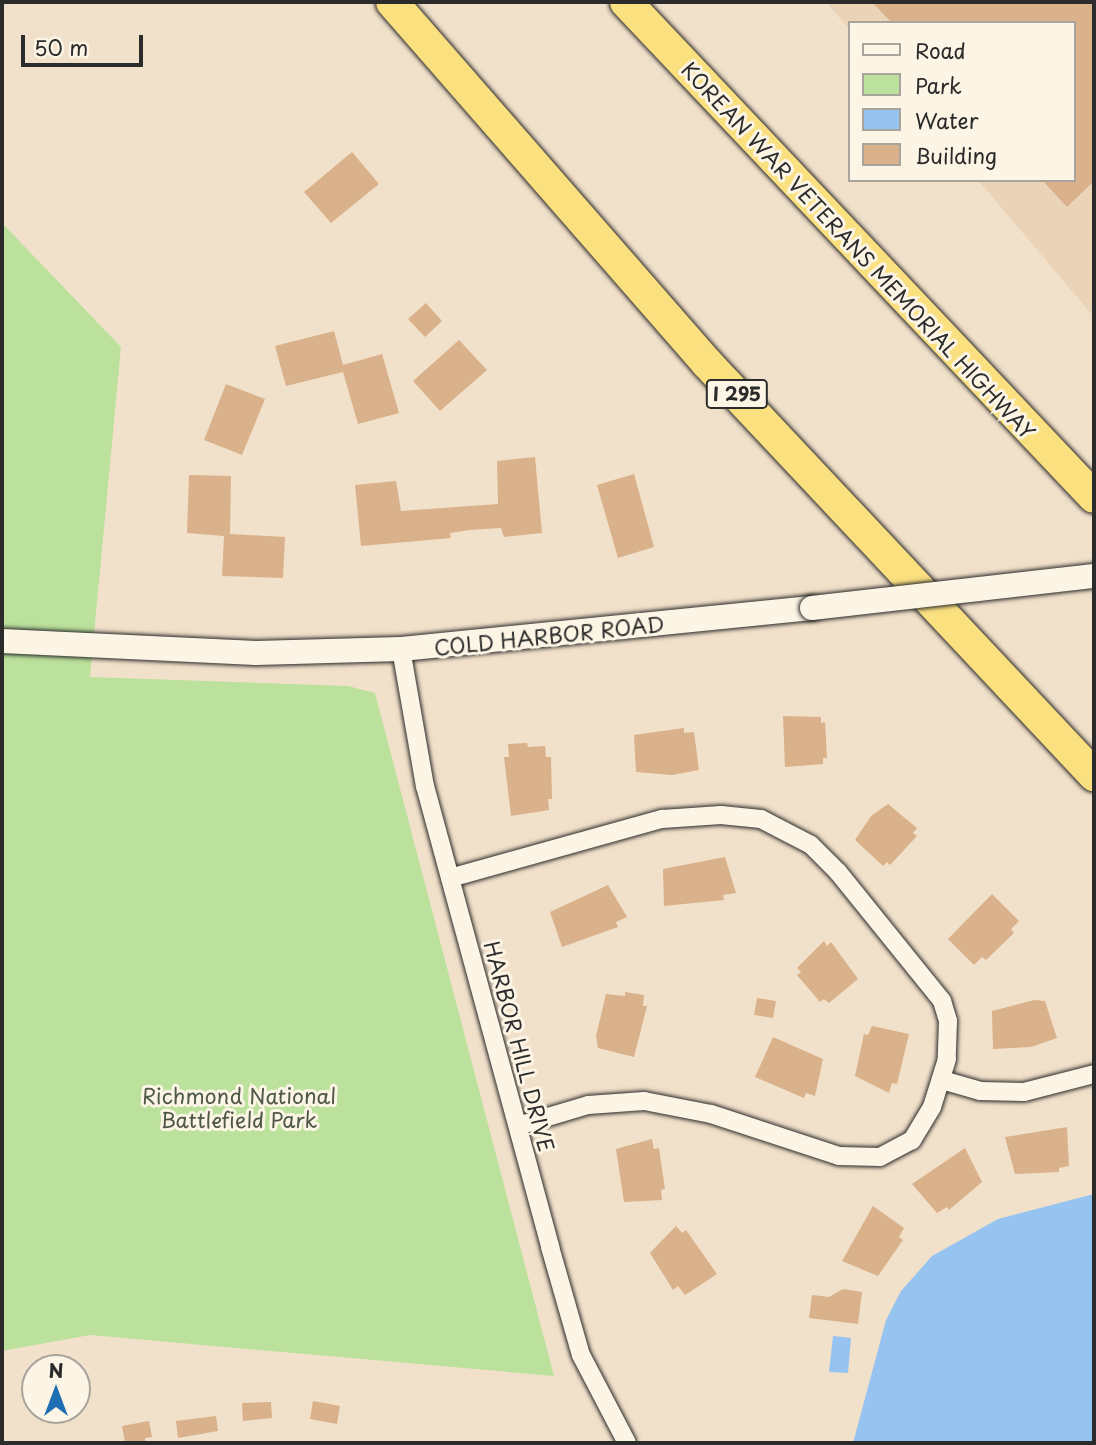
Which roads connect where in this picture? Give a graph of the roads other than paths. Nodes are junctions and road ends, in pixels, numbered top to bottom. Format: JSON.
{"nodes":[{"id":1,"x":392,"y":2,"type":"edge"},
{"id":2,"x":626,"y":2,"type":"edge"},
{"id":3,"x":1094,"y":496,"type":"edge"},
{"id":4,"x":1094,"y":576,"type":"edge"},
{"id":5,"x":2,"y":640,"type":"edge"},
{"id":6,"x":401,"y":649,"type":"junction"},
{"id":7,"x":1094,"y":775,"type":"edge"},
{"id":8,"x":450,"y":878,"type":"junction"},
{"id":9,"x":1094,"y":1074,"type":"edge"},
{"id":10,"x":942,"y":1080,"type":"junction"},
{"id":11,"x":518,"y":1126,"type":"junction"},
{"id":12,"x":627,"y":1443,"type":"edge"}],
"edges":[{"from":1,"to":7,"type":"highway","number":"I 295"},
{"from":2,"to":3,"type":"highway","name":"KOREAN WAR VETERANS MEMORIAL HIGHWAY"},
{"from":4,"to":6,"type":"main road","name":"COLD HARBOR ROAD","bridge":true},
{"from":5,"to":6,"type":"main road","name":"COLD HARBOR ROAD"},
{"from":6,"to":8,"type":"street","name":"HARBOR HILL DRIVE"},
{"from":8,"to":10,"type":"street"},
{"from":8,"to":11,"type":"street","name":"HARBOR HILL DRIVE"},
{"from":9,"to":10,"type":"street"},
{"from":10,"to":11,"type":"street"},
{"from":11,"to":12,"type":"street","name":"HARBOR HILL DRIVE"}]}
